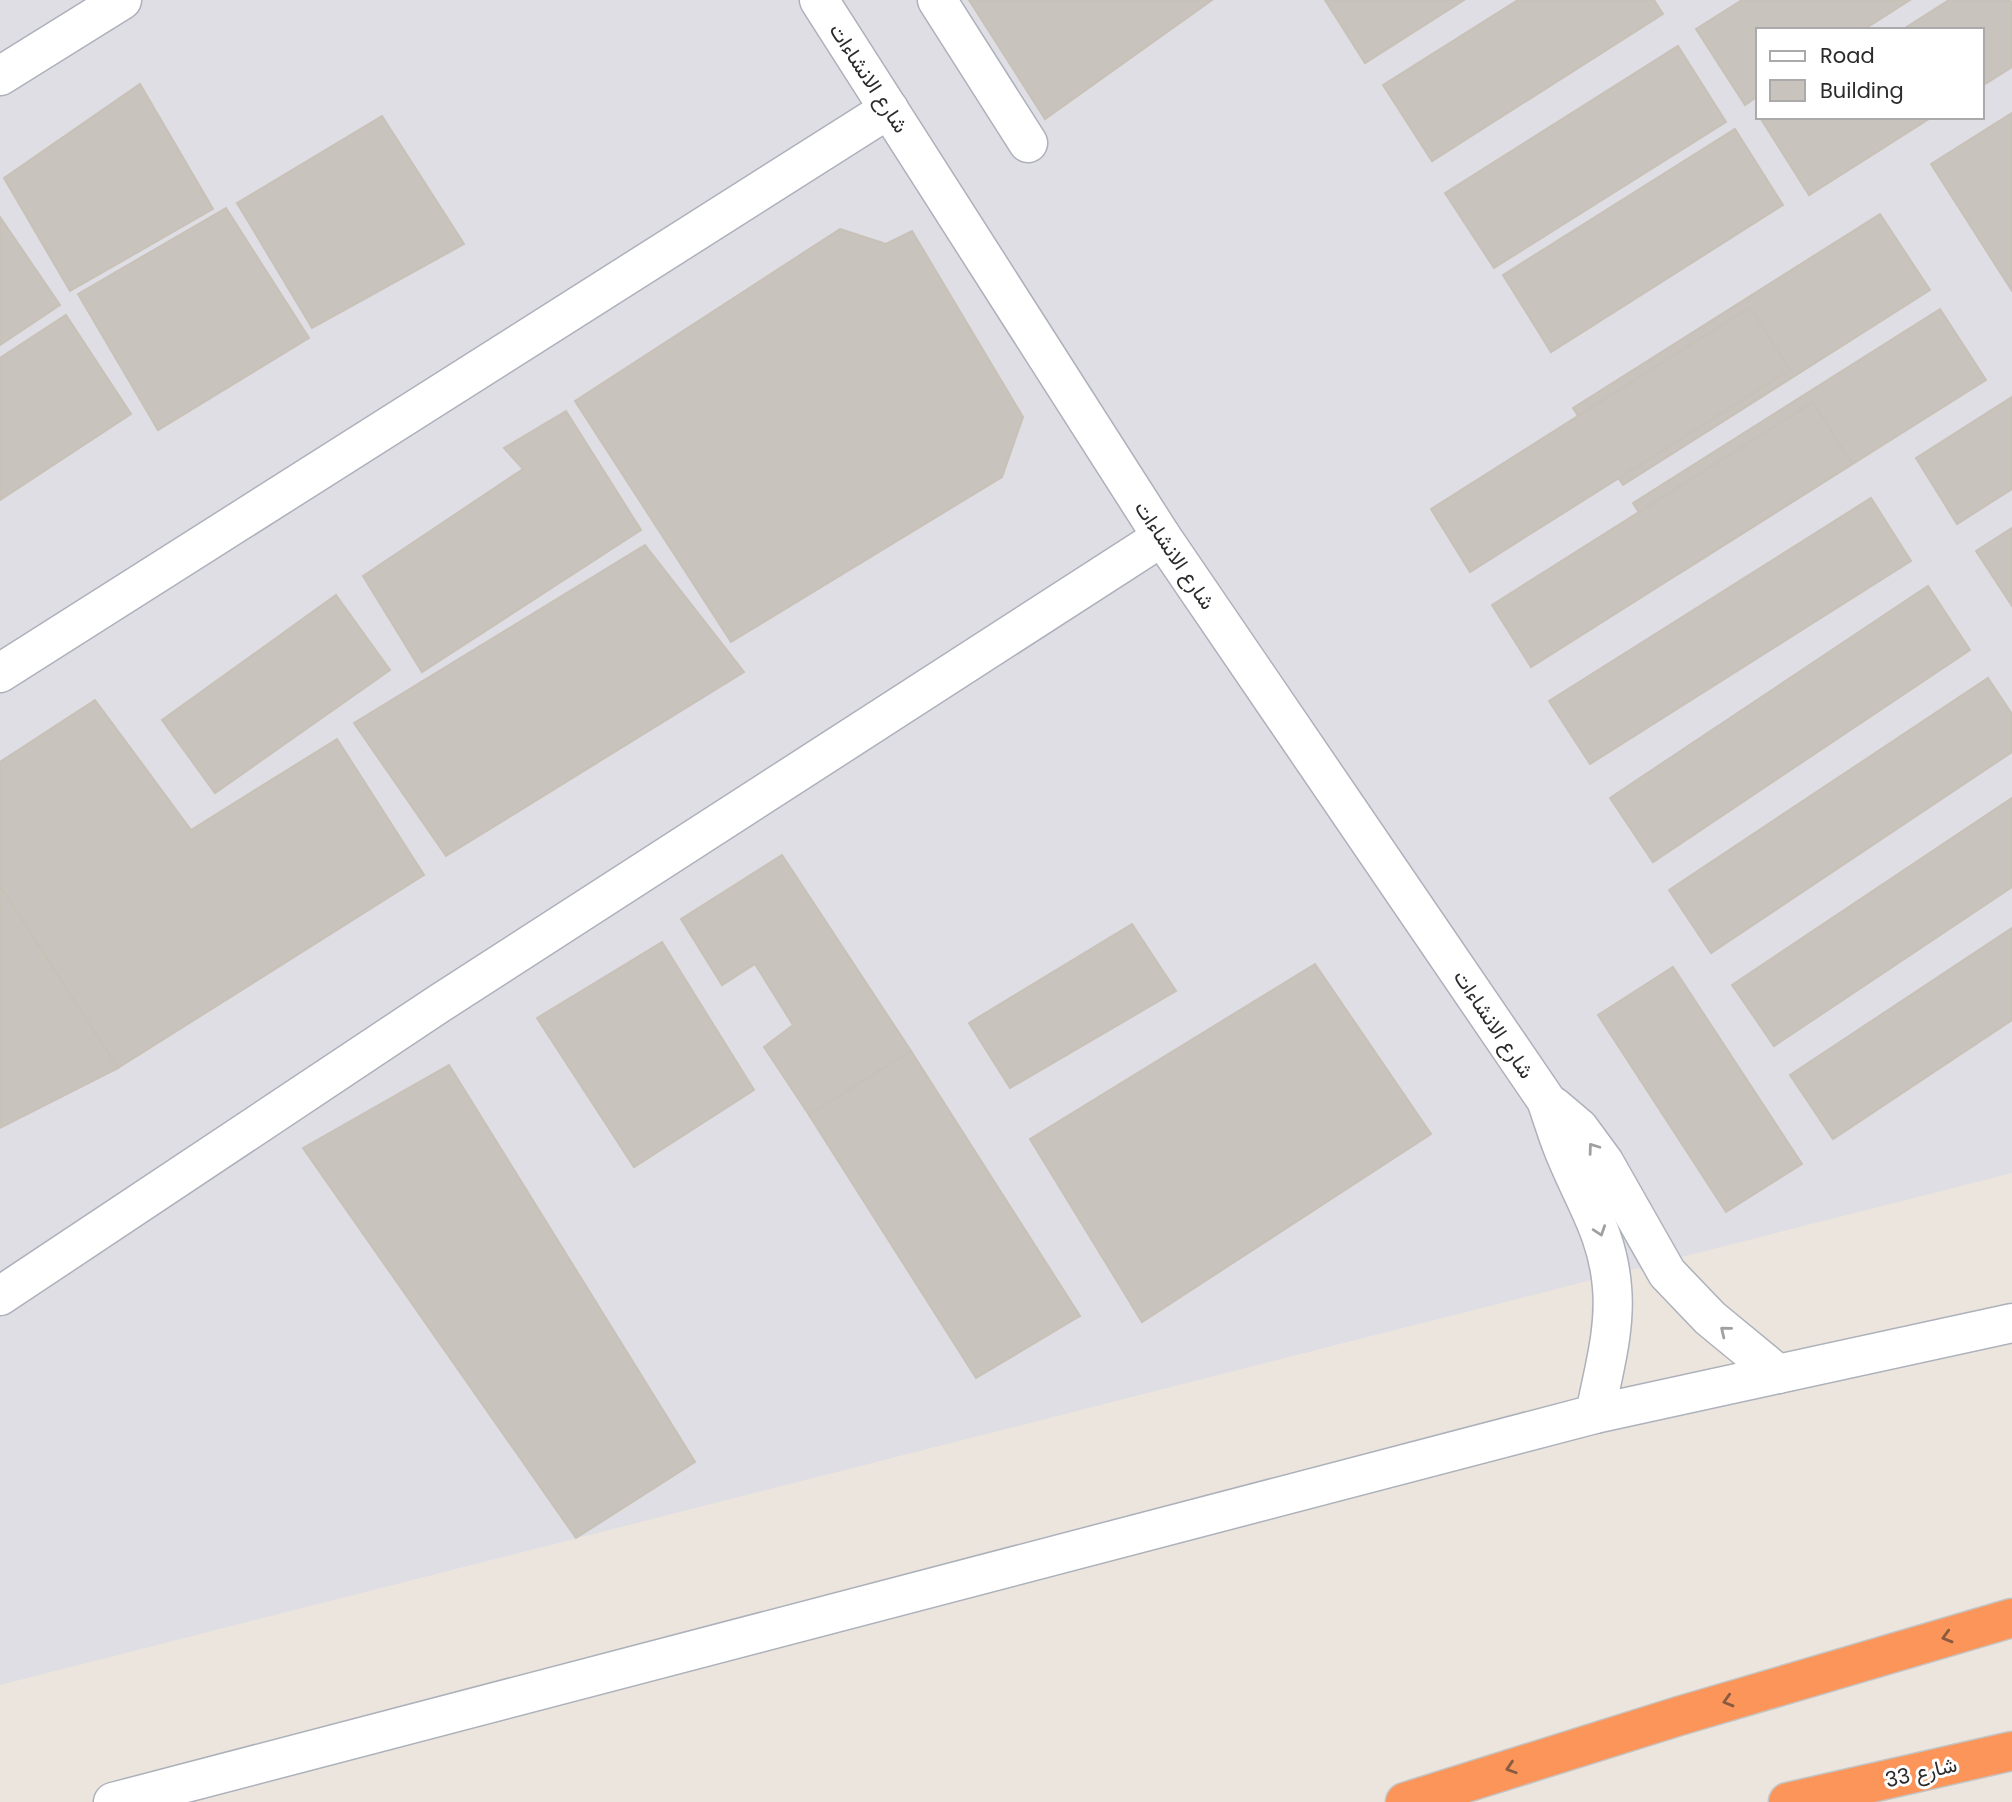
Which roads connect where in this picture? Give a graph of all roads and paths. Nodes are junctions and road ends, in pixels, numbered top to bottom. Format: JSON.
{"nodes":[{"id":1,"x":122,"y":0,"type":"edge"},
{"id":2,"x":819,"y":0,"type":"edge"},
{"id":3,"x":937,"y":0,"type":"edge"},
{"id":4,"x":0,"y":76,"type":"edge"},
{"id":5,"x":889,"y":109,"type":"junction"},
{"id":6,"x":1028,"y":143,"type":"dead end"},
{"id":7,"x":1162,"y":537,"type":"junction"},
{"id":8,"x":0,"y":673,"type":"edge"},
{"id":9,"x":1546,"y":1100,"type":"junction"},
{"id":10,"x":0,"y":1296,"type":"edge"},
{"id":11,"x":2012,"y":1323,"type":"edge"},
{"id":12,"x":1778,"y":1374,"type":"junction"},
{"id":13,"x":1595,"y":1414,"type":"junction"},
{"id":14,"x":2012,"y":1618,"type":"edge"},
{"id":15,"x":2012,"y":1751,"type":"edge"},
{"id":16,"x":114,"y":1802,"type":"edge"},
{"id":17,"x":1405,"y":1802,"type":"edge"},
{"id":18,"x":1788,"y":1802,"type":"edge"}],
"edges":[{"from":1,"to":4,"type":"street"},
{"from":2,"to":5,"type":"street","name":"شارع الانشاءات"},
{"from":3,"to":6,"type":"street"},
{"from":5,"to":7,"type":"street","name":"شارع الانشاءات"},
{"from":5,"to":8,"type":"street"},
{"from":7,"to":9,"type":"street","name":"شارع الانشاءات"},
{"from":7,"to":10,"type":"street"},
{"from":12,"to":9,"type":"street","name":"شارع الانشاءات","one_way":true},
{"from":9,"to":13,"type":"street","name":"شارع الانشاءات","one_way":true},
{"from":11,"to":12,"type":"street"},
{"from":12,"to":13,"type":"street"},
{"from":13,"to":16,"type":"street"},
{"from":14,"to":17,"type":"highway","one_way":true},
{"from":15,"to":18,"type":"highway","name":"شارع 33"}]}
